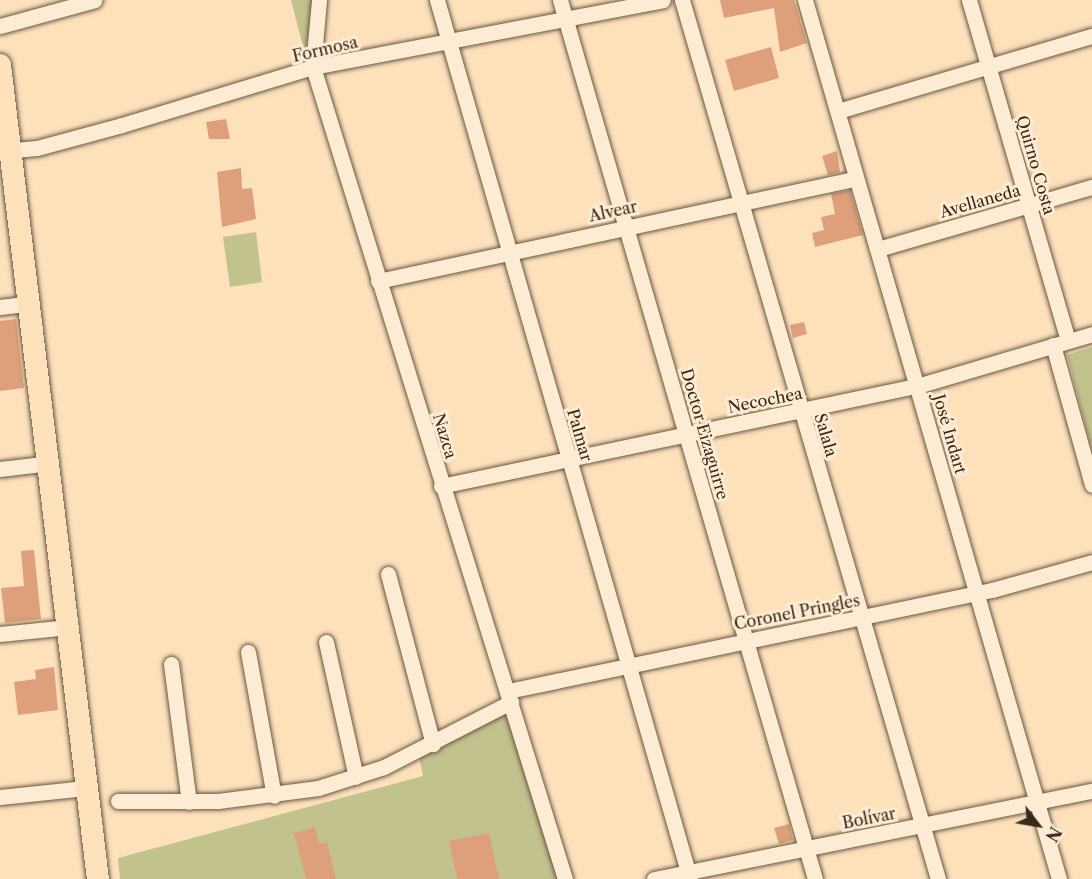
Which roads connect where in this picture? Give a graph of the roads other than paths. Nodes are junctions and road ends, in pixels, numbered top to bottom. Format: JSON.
{"nodes":[{"id":1,"x":94,"y":0,"type":"edge"},
{"id":2,"x":320,"y":0,"type":"edge"},
{"id":3,"x":437,"y":0,"type":"edge"},
{"id":4,"x":560,"y":0,"type":"edge"},
{"id":5,"x":663,"y":0,"type":"edge"},
{"id":6,"x":682,"y":0,"type":"edge"},
{"id":7,"x":805,"y":0,"type":"edge"},
{"id":8,"x":969,"y":0,"type":"edge"},
{"id":9,"x":566,"y":20,"type":"junction"},
{"id":10,"x":0,"y":26,"type":"edge"},
{"id":11,"x":1092,"y":36,"type":"edge"},
{"id":12,"x":450,"y":43,"type":"junction"},
{"id":13,"x":0,"y":65,"type":"edge"},
{"id":14,"x":313,"y":67,"type":"junction"},
{"id":15,"x":989,"y":67,"type":"junction"},
{"id":16,"x":838,"y":111,"type":"junction"},
{"id":17,"x":7,"y":151,"type":"edge"},
{"id":18,"x":855,"y":179,"type":"junction"},
{"id":19,"x":1092,"y":187,"type":"edge"},
{"id":20,"x":741,"y":203,"type":"junction"},
{"id":21,"x":1029,"y":205,"type":"junction"},
{"id":22,"x":626,"y":226,"type":"junction"},
{"id":23,"x":878,"y":249,"type":"junction"},
{"id":24,"x":509,"y":251,"type":"junction"},
{"id":25,"x":378,"y":281,"type":"junction"},
{"id":26,"x":31,"y":303,"type":"junction"},
{"id":27,"x":0,"y":307,"type":"edge"},
{"id":28,"x":1092,"y":334,"type":"edge"},
{"id":29,"x":1068,"y":341,"type":"junction"},
{"id":30,"x":1053,"y":345,"type":"junction"},
{"id":31,"x":917,"y":386,"type":"junction"},
{"id":32,"x":801,"y":411,"type":"junction"},
{"id":33,"x":686,"y":433,"type":"junction"},
{"id":34,"x":568,"y":458,"type":"junction"},
{"id":35,"x":50,"y":463,"type":"junction"},
{"id":36,"x":0,"y":469,"type":"edge"},
{"id":37,"x":1092,"y":485,"type":"edge"},
{"id":38,"x":441,"y":486,"type":"junction"},
{"id":39,"x":1092,"y":562,"type":"edge"},
{"id":40,"x":388,"y":574,"type":"dead end"},
{"id":41,"x":976,"y":594,"type":"junction"},
{"id":42,"x":862,"y":617,"type":"junction"},
{"id":43,"x":69,"y":627,"type":"junction"},
{"id":44,"x":0,"y":634,"type":"edge"},
{"id":45,"x":746,"y":640,"type":"junction"},
{"id":46,"x":326,"y":642,"type":"dead end"},
{"id":47,"x":248,"y":652,"type":"dead end"},
{"id":48,"x":171,"y":664,"type":"dead end"},
{"id":49,"x":629,"y":664,"type":"junction"},
{"id":50,"x":510,"y":696,"type":"junction"},
{"id":51,"x":433,"y":744,"type":"junction"},
{"id":52,"x":356,"y":777,"type":"junction"},
{"id":53,"x":86,"y":788,"type":"junction"},
{"id":54,"x":1092,"y":791,"type":"edge"},
{"id":55,"x":274,"y":796,"type":"junction"},
{"id":56,"x":0,"y":797,"type":"edge"},
{"id":57,"x":118,"y":801,"type":"dead end"},
{"id":58,"x":189,"y":801,"type":"junction"},
{"id":59,"x":1035,"y":803,"type":"junction"},
{"id":60,"x":922,"y":826,"type":"junction"},
{"id":61,"x":806,"y":849,"type":"junction"},
{"id":62,"x":689,"y":876,"type":"edge"},
{"id":63,"x":98,"y":879,"type":"edge"},
{"id":64,"x":564,"y":879,"type":"edge"},
{"id":65,"x":654,"y":879,"type":"edge"},
{"id":66,"x":815,"y":879,"type":"edge"},
{"id":67,"x":938,"y":879,"type":"edge"},
{"id":68,"x":1059,"y":879,"type":"edge"}],
"edges":[{"from":1,"to":10,"type":"street"},
{"from":2,"to":14,"type":"street","name":"Nazca"},
{"from":3,"to":12,"type":"street","name":"Palmar"},
{"from":4,"to":9,"type":"street","name":"Doctor Eizaguirre"},
{"from":5,"to":9,"type":"street","name":"Formosa"},
{"from":6,"to":20,"type":"street","name":"Salala"},
{"from":7,"to":16,"type":"street","name":"José Indart"},
{"from":8,"to":15,"type":"street","name":"Quirno Costa"},
{"from":9,"to":12,"type":"street","name":"Formosa"},
{"from":9,"to":22,"type":"street","name":"Doctor Eizaguirre"},
{"from":11,"to":15,"type":"street"},
{"from":12,"to":14,"type":"street","name":"Formosa"},
{"from":12,"to":24,"type":"street","name":"Palmar"},
{"from":13,"to":17,"type":"highway"},
{"from":14,"to":17,"type":"street","name":"Formosa"},
{"from":14,"to":25,"type":"street","name":"Nazca"},
{"from":15,"to":16,"type":"street"},
{"from":15,"to":21,"type":"street","name":"Quirno Costa"},
{"from":16,"to":18,"type":"street","name":"José Indart"},
{"from":17,"to":26,"type":"highway"},
{"from":18,"to":20,"type":"street","name":"Alvear"},
{"from":18,"to":23,"type":"street","name":"José Indart"},
{"from":19,"to":21,"type":"street","name":"Avellaneda"},
{"from":20,"to":22,"type":"street","name":"Alvear"},
{"from":20,"to":32,"type":"street","name":"Salala"},
{"from":21,"to":23,"type":"street","name":"Avellaneda"},
{"from":21,"to":29,"type":"street","name":"Quirno Costa"},
{"from":22,"to":24,"type":"street","name":"Alvear"},
{"from":22,"to":33,"type":"street","name":"Doctor Eizaguirre"},
{"from":23,"to":31,"type":"street","name":"José Indart"},
{"from":24,"to":25,"type":"street","name":"Alvear"},
{"from":24,"to":34,"type":"street","name":"Palmar"},
{"from":25,"to":38,"type":"street","name":"Nazca"},
{"from":26,"to":27,"type":"street"},
{"from":26,"to":35,"type":"highway"},
{"from":28,"to":29,"type":"street","name":"Necochea"},
{"from":29,"to":30,"type":"street","name":"Necochea"},
{"from":30,"to":31,"type":"street","name":"Necochea"},
{"from":30,"to":37,"type":"street"},
{"from":31,"to":32,"type":"street","name":"Necochea"},
{"from":31,"to":41,"type":"street","name":"José Indart"},
{"from":32,"to":33,"type":"street","name":"Necochea"},
{"from":32,"to":42,"type":"street","name":"Salala"},
{"from":33,"to":34,"type":"street","name":"Necochea"},
{"from":33,"to":45,"type":"street","name":"Doctor Eizaguirre"},
{"from":34,"to":38,"type":"street","name":"Necochea"},
{"from":34,"to":49,"type":"street","name":"Palmar"},
{"from":35,"to":36,"type":"street"},
{"from":35,"to":43,"type":"highway"},
{"from":38,"to":50,"type":"street","name":"Nazca"},
{"from":39,"to":41,"type":"street","name":"Coronel Pringles"},
{"from":40,"to":51,"type":"street"},
{"from":41,"to":42,"type":"street","name":"Coronel Pringles"},
{"from":41,"to":59,"type":"street","name":"José Indart"},
{"from":42,"to":45,"type":"street","name":"Coronel Pringles"},
{"from":42,"to":60,"type":"street","name":"Salala"},
{"from":43,"to":44,"type":"street"},
{"from":43,"to":53,"type":"highway"},
{"from":45,"to":49,"type":"street","name":"Coronel Pringles"},
{"from":45,"to":61,"type":"street","name":"Doctor Eizaguirre"},
{"from":46,"to":52,"type":"street"},
{"from":47,"to":55,"type":"street"},
{"from":48,"to":58,"type":"street"},
{"from":49,"to":50,"type":"street","name":"Coronel Pringles"},
{"from":49,"to":62,"type":"street","name":"Palmar"},
{"from":50,"to":51,"type":"street","name":"Coronel Pringles"},
{"from":50,"to":64,"type":"street","name":"Nazca"},
{"from":51,"to":52,"type":"street","name":"Coronel Pringles"},
{"from":52,"to":55,"type":"street","name":"Coronel Pringles"},
{"from":53,"to":56,"type":"street"},
{"from":53,"to":63,"type":"highway"},
{"from":54,"to":59,"type":"street","name":"Bolívar"},
{"from":55,"to":58,"type":"street","name":"Coronel Pringles"},
{"from":57,"to":58,"type":"street","name":"Coronel Pringles"},
{"from":59,"to":60,"type":"street","name":"Bolívar"},
{"from":59,"to":68,"type":"street","name":"José Indart"},
{"from":60,"to":61,"type":"street","name":"Bolívar"},
{"from":60,"to":67,"type":"street","name":"Salala"},
{"from":61,"to":62,"type":"street","name":"Bolívar"},
{"from":61,"to":66,"type":"street","name":"Doctor Eizaguirre"},
{"from":62,"to":65,"type":"street","name":"Bolívar"}]}
